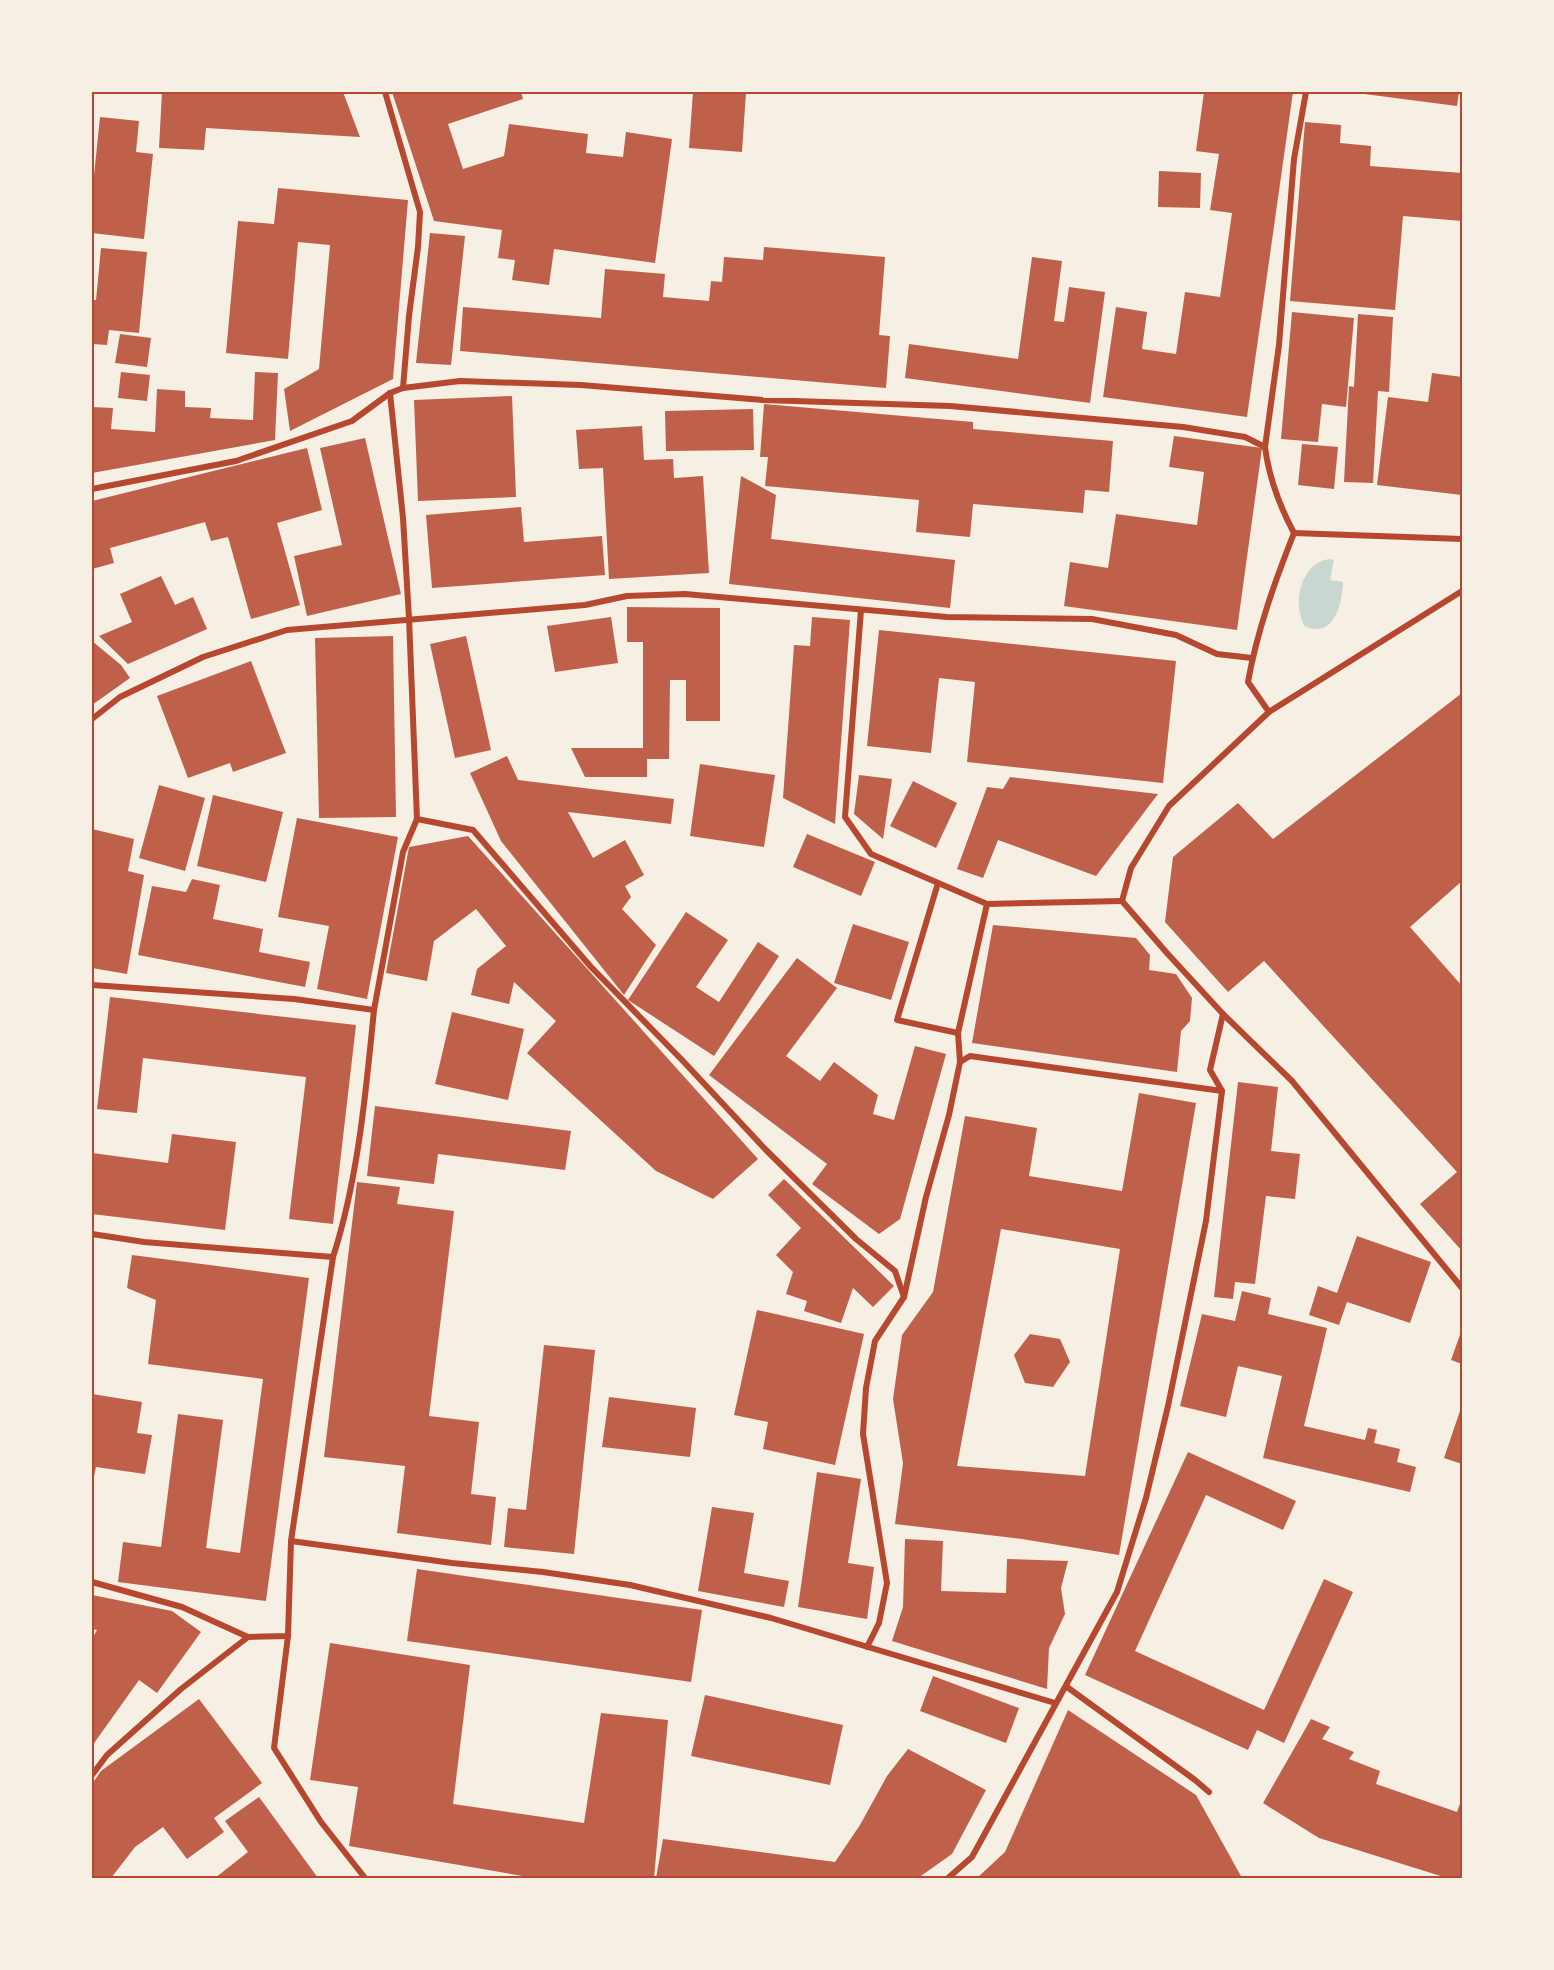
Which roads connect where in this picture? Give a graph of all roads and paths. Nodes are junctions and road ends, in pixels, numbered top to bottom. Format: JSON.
{"nodes":[{"id":1,"x":385,"y":92,"type":"edge"},
{"id":2,"x":1306,"y":92,"type":"edge"},
{"id":3,"x":403,"y":388,"type":"junction"},
{"id":4,"x":390,"y":393,"type":"junction"},
{"id":5,"x":1264,"y":447,"type":"junction"},
{"id":6,"x":92,"y":489,"type":"edge"},
{"id":7,"x":1294,"y":533,"type":"junction"},
{"id":8,"x":1462,"y":539,"type":"edge"},
{"id":9,"x":1462,"y":591,"type":"edge"},
{"id":10,"x":861,"y":610,"type":"junction"},
{"id":11,"x":409,"y":618,"type":"junction"},
{"id":12,"x":1252,"y":658,"type":"junction"},
{"id":13,"x":1269,"y":712,"type":"junction"},
{"id":14,"x":92,"y":719,"type":"edge"},
{"id":15,"x":417,"y":819,"type":"junction"},
{"id":16,"x":938,"y":883,"type":"junction"},
{"id":17,"x":1122,"y":902,"type":"junction"},
{"id":18,"x":987,"y":904,"type":"junction"},
{"id":19,"x":92,"y":986,"type":"edge"},
{"id":20,"x":374,"y":1010,"type":"junction"},
{"id":21,"x":1223,"y":1014,"type":"junction"},
{"id":22,"x":958,"y":1033,"type":"junction"},
{"id":23,"x":960,"y":1062,"type":"junction"},
{"id":24,"x":1222,"y":1091,"type":"junction"},
{"id":25,"x":92,"y":1234,"type":"edge"},
{"id":26,"x":333,"y":1257,"type":"junction"},
{"id":27,"x":1462,"y":1288,"type":"edge"},
{"id":28,"x":904,"y":1297,"type":"junction"},
{"id":29,"x":291,"y":1541,"type":"junction"},
{"id":30,"x":92,"y":1582,"type":"edge"},
{"id":31,"x":288,"y":1636,"type":"junction"},
{"id":32,"x":248,"y":1637,"type":"junction"},
{"id":33,"x":867,"y":1647,"type":"junction"},
{"id":34,"x":1067,"y":1687,"type":"junction"},
{"id":35,"x":1055,"y":1703,"type":"junction"},
{"id":36,"x":92,"y":1775,"type":"edge"},
{"id":37,"x":1209,"y":1792,"type":"dead end"},
{"id":38,"x":365,"y":1878,"type":"edge"},
{"id":39,"x":948,"y":1878,"type":"edge"}],
"edges":[{"from":1,"to":3,"type":"street"},
{"from":2,"to":5,"type":"street"},
{"from":3,"to":4,"type":"street"},
{"from":3,"to":5,"type":"street"},
{"from":4,"to":6,"type":"street"},
{"from":4,"to":11,"type":"street"},
{"from":5,"to":7,"type":"street"},
{"from":7,"to":8,"type":"street"},
{"from":7,"to":12,"type":"street"},
{"from":9,"to":13,"type":"street"},
{"from":10,"to":11,"type":"street"},
{"from":10,"to":12,"type":"street"},
{"from":10,"to":16,"type":"street"},
{"from":11,"to":14,"type":"street"},
{"from":11,"to":15,"type":"street"},
{"from":12,"to":13,"type":"street"},
{"from":13,"to":17,"type":"street"},
{"from":15,"to":20,"type":"street"},
{"from":15,"to":28,"type":"street"},
{"from":16,"to":18,"type":"street"},
{"from":16,"to":22,"type":"street"},
{"from":17,"to":18,"type":"street"},
{"from":17,"to":21,"type":"street"},
{"from":18,"to":22,"type":"street"},
{"from":19,"to":20,"type":"street"},
{"from":20,"to":26,"type":"street"},
{"from":21,"to":24,"type":"street"},
{"from":21,"to":27,"type":"street"},
{"from":22,"to":23,"type":"street"},
{"from":23,"to":24,"type":"street"},
{"from":23,"to":28,"type":"street"},
{"from":24,"to":34,"type":"street"},
{"from":25,"to":26,"type":"street"},
{"from":26,"to":29,"type":"street"},
{"from":28,"to":33,"type":"street"},
{"from":29,"to":31,"type":"street"},
{"from":29,"to":33,"type":"street"},
{"from":30,"to":32,"type":"street"},
{"from":31,"to":32,"type":"street"},
{"from":31,"to":38,"type":"street"},
{"from":32,"to":36,"type":"street"},
{"from":33,"to":35,"type":"street"},
{"from":34,"to":35,"type":"street"},
{"from":34,"to":37,"type":"street"},
{"from":35,"to":39,"type":"street"}]}
